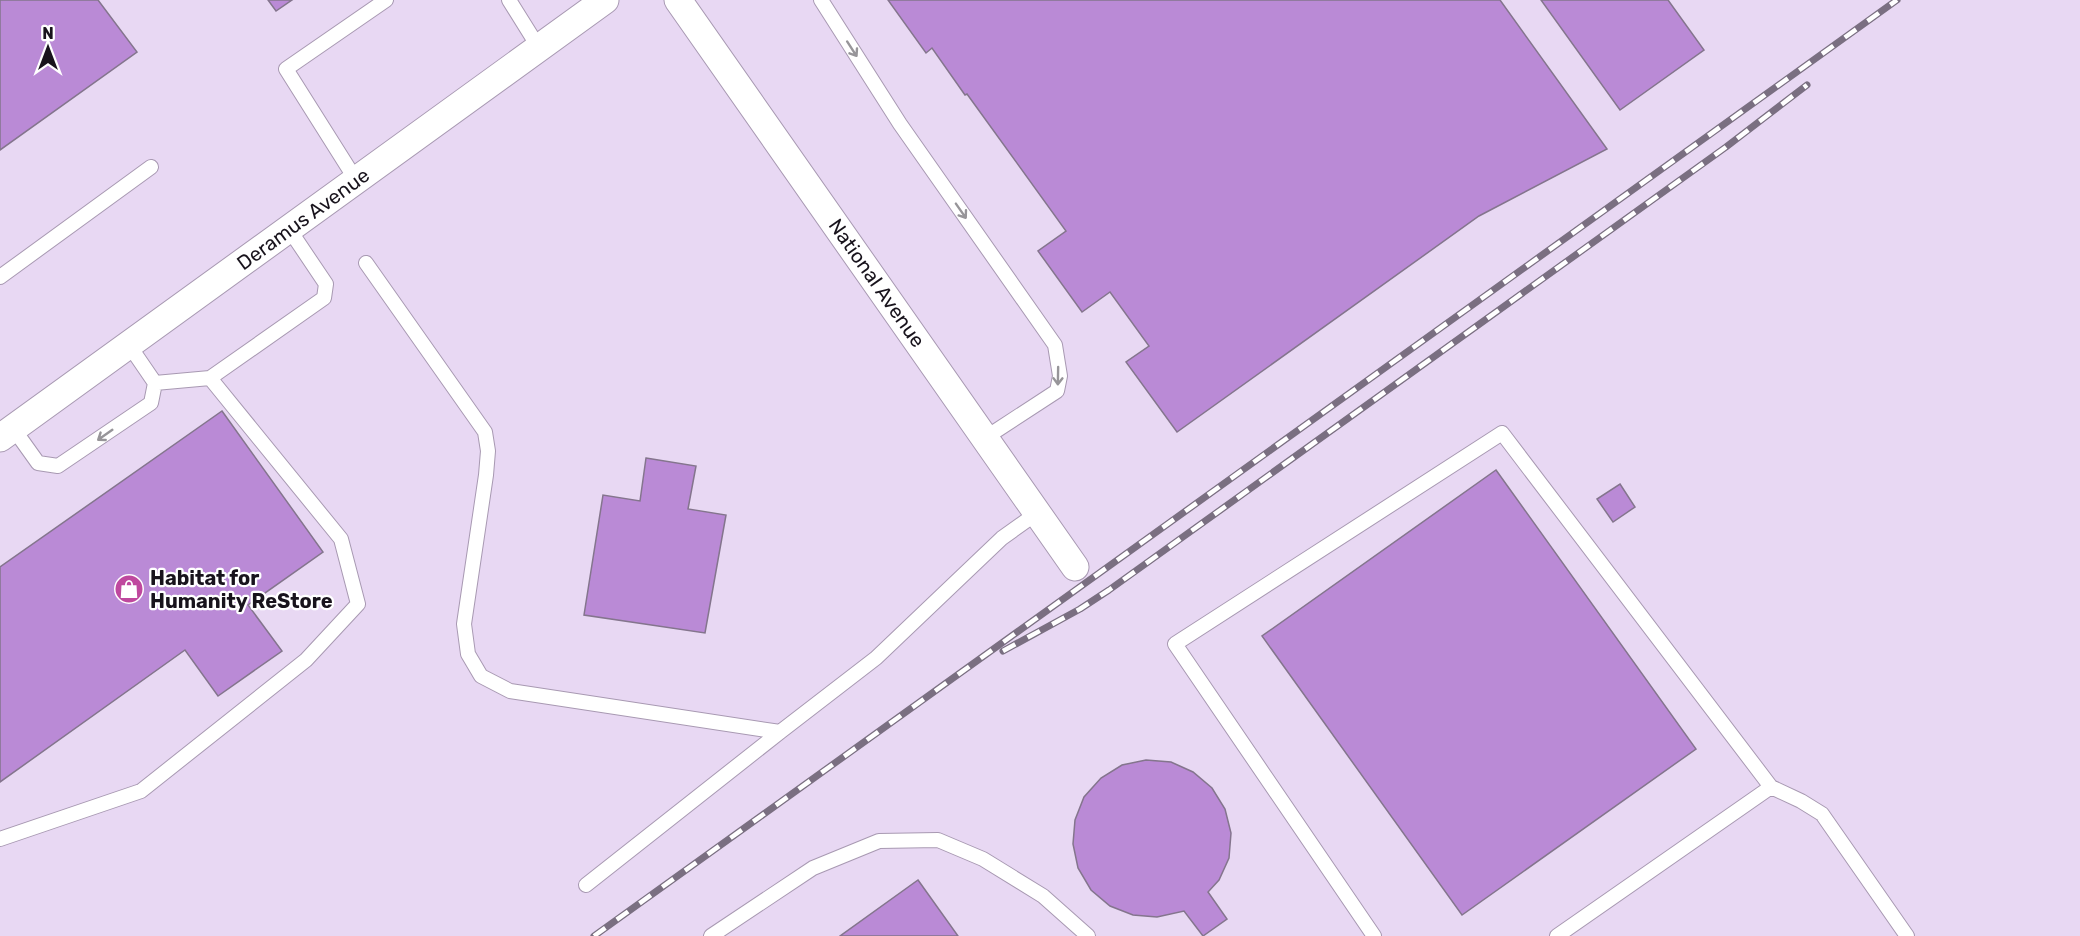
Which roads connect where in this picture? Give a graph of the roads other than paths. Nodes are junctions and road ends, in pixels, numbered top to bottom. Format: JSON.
{"nodes":[{"id":1,"x":386,"y":0,"type":"edge"},
{"id":2,"x":509,"y":0,"type":"edge"},
{"id":3,"x":678,"y":0,"type":"edge"},
{"id":4,"x":821,"y":0,"type":"edge"},
{"id":5,"x":600,"y":2,"type":"edge"},
{"id":6,"x":539,"y":48,"type":"junction"},
{"id":7,"x":151,"y":167,"type":"dead end"},
{"id":8,"x":356,"y":180,"type":"junction"},
{"id":9,"x":289,"y":228,"type":"junction"},
{"id":10,"x":366,"y":263,"type":"dead end"},
{"id":11,"x":0,"y":278,"type":"edge"},
{"id":12,"x":129,"y":345,"type":"junction"},
{"id":13,"x":210,"y":378,"type":"junction"},
{"id":14,"x":155,"y":383,"type":"junction"},
{"id":15,"x":7,"y":433,"type":"edge"},
{"id":16,"x":985,"y":438,"type":"junction"},
{"id":17,"x":1037,"y":513,"type":"junction"},
{"id":18,"x":1075,"y":567,"type":"dead end"},
{"id":19,"x":780,"y":732,"type":"junction"},
{"id":20,"x":1771,"y":787,"type":"junction"},
{"id":21,"x":0,"y":839,"type":"edge"},
{"id":22,"x":586,"y":885,"type":"dead end"},
{"id":23,"x":711,"y":936,"type":"edge"},
{"id":24,"x":1088,"y":936,"type":"edge"},
{"id":25,"x":1374,"y":936,"type":"edge"},
{"id":26,"x":1557,"y":936,"type":"edge"},
{"id":27,"x":1907,"y":936,"type":"edge"}],
"edges":[{"from":1,"to":8,"type":"lane"},
{"from":2,"to":6,"type":"lane"},
{"from":3,"to":16,"type":"street","name":"National Avenue"},
{"from":4,"to":16,"type":"lane","one_way":true},
{"from":5,"to":6,"type":"street","name":"Deramus Avenue"},
{"from":6,"to":8,"type":"street","name":"Deramus Avenue"},
{"from":7,"to":11,"type":"lane"},
{"from":8,"to":9,"type":"street","name":"Deramus Avenue"},
{"from":9,"to":12,"type":"street","name":"Deramus Avenue"},
{"from":9,"to":13,"type":"lane"},
{"from":10,"to":19,"type":"lane"},
{"from":12,"to":14,"type":"lane"},
{"from":12,"to":15,"type":"street","name":"Deramus Avenue"},
{"from":13,"to":14,"type":"lane"},
{"from":13,"to":21,"type":"lane"},
{"from":14,"to":15,"type":"lane","one_way":true},
{"from":16,"to":17,"type":"street","name":"National Avenue"},
{"from":17,"to":18,"type":"street","name":"National Avenue"},
{"from":17,"to":19,"type":"lane"},
{"from":19,"to":22,"type":"lane"},
{"from":20,"to":25,"type":"lane"},
{"from":20,"to":26,"type":"lane"},
{"from":20,"to":27,"type":"lane"},
{"from":23,"to":24,"type":"lane"}]}
